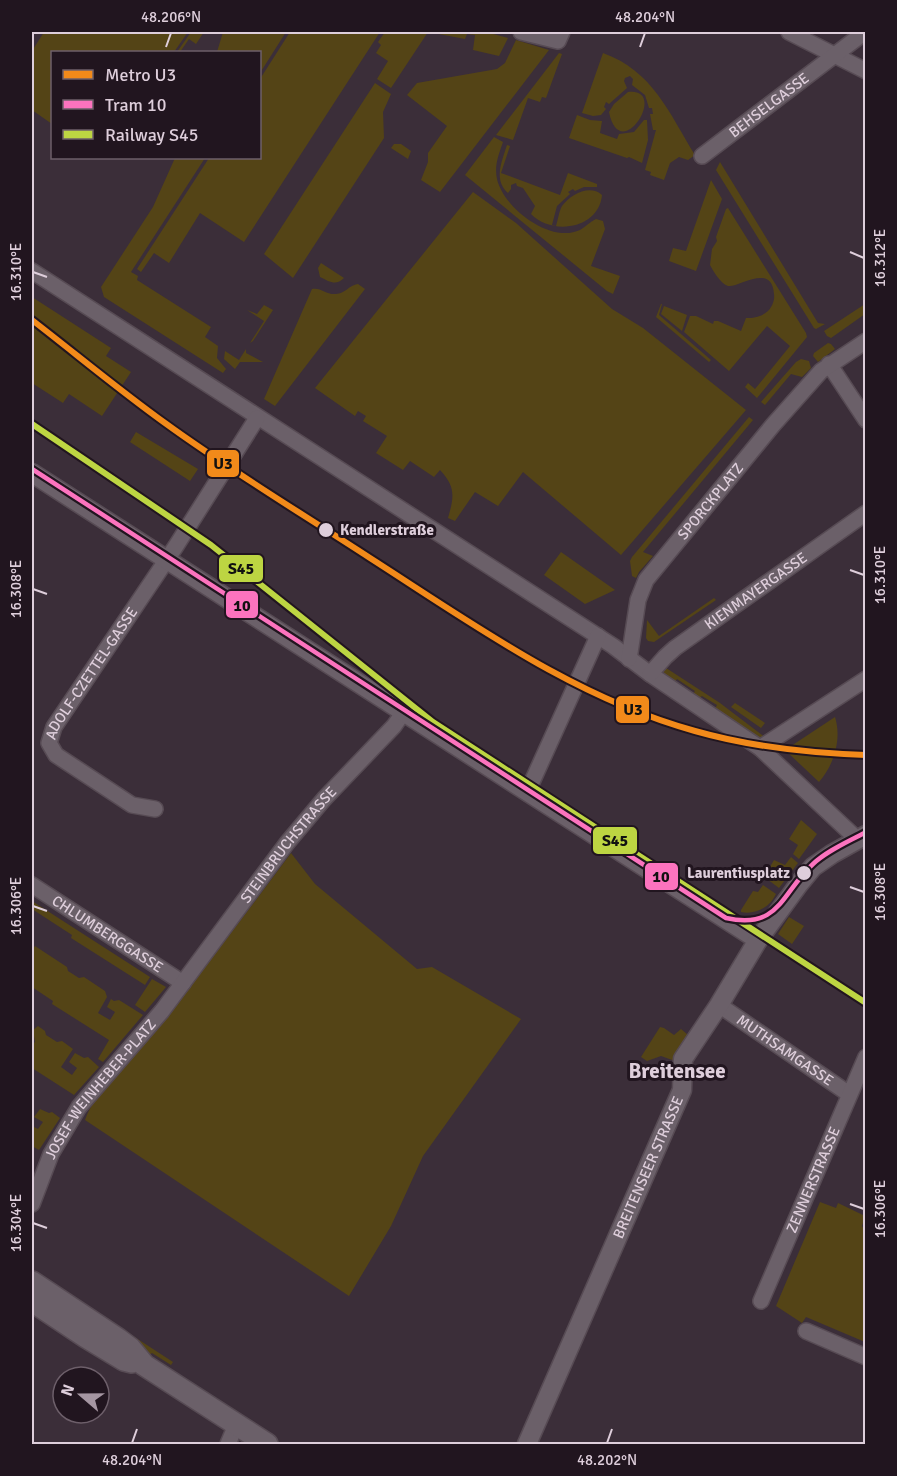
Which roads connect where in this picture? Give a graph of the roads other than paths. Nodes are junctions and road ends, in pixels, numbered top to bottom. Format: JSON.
{"nodes":[{"id":1,"x":521,"y":32,"type":"edge"},
{"id":2,"x":789,"y":32,"type":"edge"},
{"id":3,"x":865,"y":32,"type":"edge"},
{"id":4,"x":560,"y":36,"type":"edge"},
{"id":5,"x":835,"y":55,"type":"junction"},
{"id":6,"x":866,"y":71,"type":"edge"},
{"id":7,"x":702,"y":156,"type":"dead end"},
{"id":8,"x":32,"y":271,"type":"edge"},
{"id":9,"x":866,"y":341,"type":"edge"},
{"id":10,"x":829,"y":364,"type":"junction"},
{"id":11,"x":257,"y":418,"type":"junction"},
{"id":12,"x":866,"y":420,"type":"edge"},
{"id":13,"x":32,"y":473,"type":"edge"},
{"id":14,"x":866,"y":513,"type":"edge"},
{"id":15,"x":166,"y":559,"type":"junction"},
{"id":16,"x":598,"y":636,"type":"junction"},
{"id":17,"x":629,"y":658,"type":"junction"},
{"id":18,"x":650,"y":674,"type":"junction"},
{"id":19,"x":866,"y":679,"type":"edge"},
{"id":20,"x":403,"y":713,"type":"junction"},
{"id":21,"x":760,"y":748,"type":"junction"},
{"id":22,"x":527,"y":793,"type":"junction"},
{"id":23,"x":155,"y":809,"type":"dead end"},
{"id":24,"x":863,"y":840,"type":"edge"},
{"id":25,"x":32,"y":885,"type":"edge"},
{"id":26,"x":758,"y":940,"type":"junction"},
{"id":27,"x":183,"y":983,"type":"junction"},
{"id":28,"x":719,"y":1005,"type":"junction"},
{"id":29,"x":866,"y":1057,"type":"edge"},
{"id":30,"x":849,"y":1094,"type":"junction"},
{"id":31,"x":32,"y":1204,"type":"edge"},
{"id":32,"x":36,"y":1299,"type":"edge"},
{"id":33,"x":761,"y":1301,"type":"dead end"},
{"id":34,"x":806,"y":1331,"type":"dead end"},
{"id":35,"x":866,"y":1357,"type":"edge"},
{"id":36,"x":232,"y":1435,"type":"edge"},
{"id":37,"x":267,"y":1444,"type":"edge"},
{"id":38,"x":527,"y":1444,"type":"edge"}],
"edges":[{"from":1,"to":4,"type":"street"},
{"from":2,"to":5,"type":"street"},
{"from":3,"to":5,"type":"street","name":"BEHSELGASSE"},
{"from":5,"to":6,"type":"street"},
{"from":5,"to":7,"type":"street","name":"BEHSELGASSE"},
{"from":8,"to":11,"type":"street"},
{"from":9,"to":10,"type":"street","name":"SPORCKPLATZ"},
{"from":10,"to":12,"type":"street"},
{"from":10,"to":17,"type":"street","name":"SPORCKPLATZ"},
{"from":11,"to":15,"type":"street","name":"ADOLF-CZETTEL-GASSE"},
{"from":11,"to":16,"type":"street"},
{"from":13,"to":15,"type":"street"},
{"from":14,"to":18,"type":"street","name":"KIENMAYERGASSE"},
{"from":15,"to":20,"type":"street"},
{"from":15,"to":23,"type":"street","name":"ADOLF-CZETTEL-GASSE"},
{"from":16,"to":17,"type":"street"},
{"from":16,"to":22,"type":"street"},
{"from":17,"to":18,"type":"street"},
{"from":18,"to":21,"type":"street"},
{"from":19,"to":21,"type":"street"},
{"from":20,"to":22,"type":"street"},
{"from":20,"to":27,"type":"street","name":"STEINBRUCHSTRASSE"},
{"from":21,"to":24,"type":"street"},
{"from":22,"to":26,"type":"street"},
{"from":24,"to":26,"type":"street","name":"BREITENSEER STRASSE"},
{"from":25,"to":27,"type":"street","name":"CHLUMBERGGASSE"},
{"from":26,"to":28,"type":"street","name":"BREITENSEER STRASSE"},
{"from":27,"to":31,"type":"street","name":"JOSEF-WEINHEBER-PLATZ"},
{"from":28,"to":30,"type":"street","name":"MUTHSAMGASSE"},
{"from":28,"to":38,"type":"street","name":"BREITENSEER STRASSE"},
{"from":29,"to":30,"type":"street","name":"ZENNERSTRASSE"},
{"from":30,"to":33,"type":"street","name":"ZENNERSTRASSE"},
{"from":32,"to":36,"type":"main road"},
{"from":34,"to":35,"type":"street"},
{"from":36,"to":37,"type":"main road"}]}
